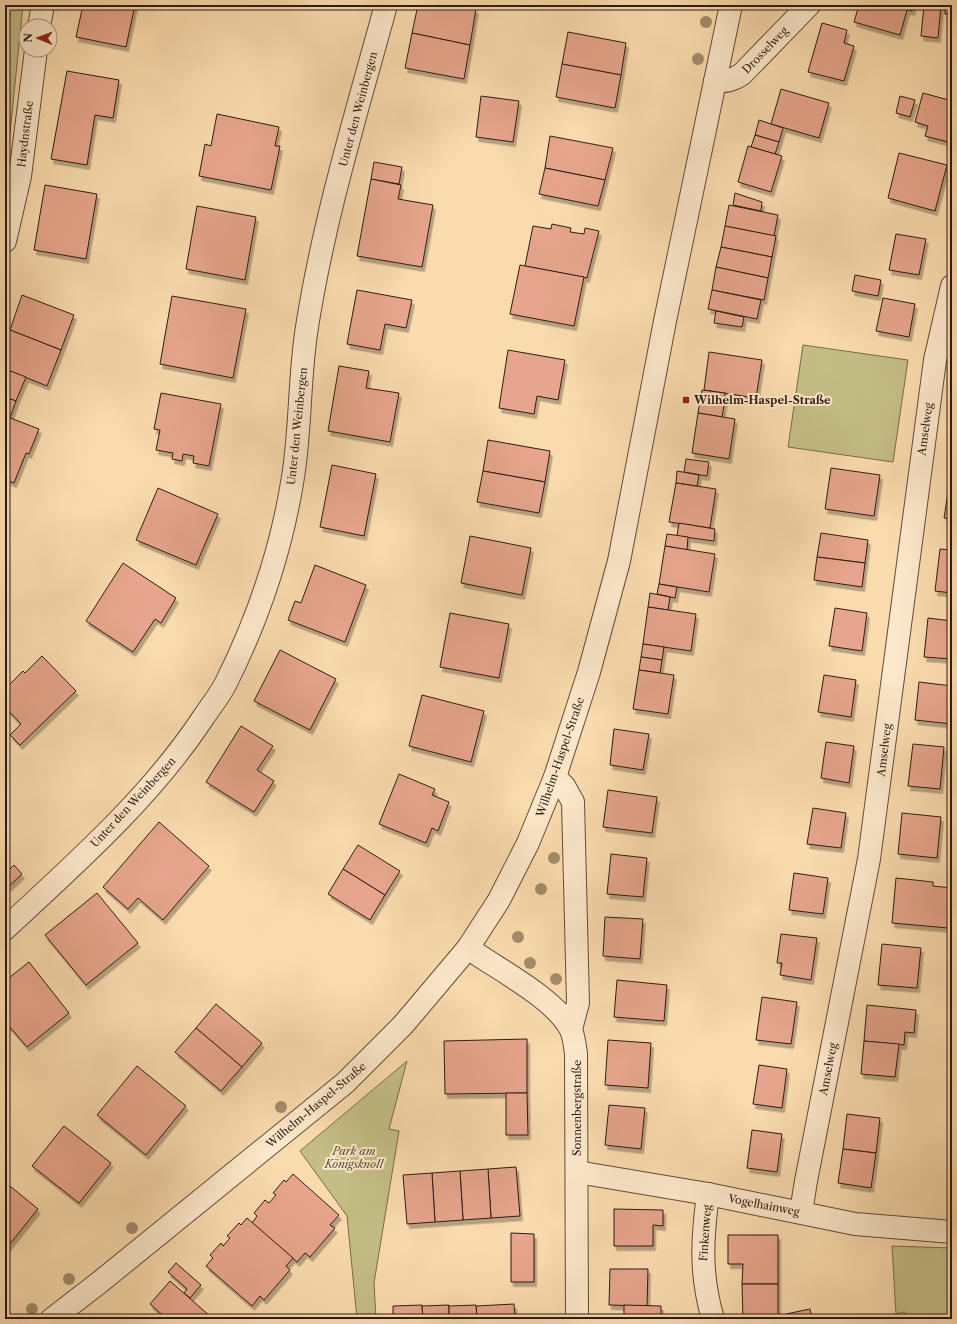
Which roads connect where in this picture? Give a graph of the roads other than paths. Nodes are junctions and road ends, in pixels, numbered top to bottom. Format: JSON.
{"nodes":[{"id":1,"x":43,"y":5,"type":"edge"},
{"id":2,"x":386,"y":5,"type":"edge"},
{"id":3,"x":731,"y":5,"type":"edge"},
{"id":4,"x":809,"y":5,"type":"edge"},
{"id":5,"x":41,"y":18,"type":"edge"},
{"id":6,"x":35,"y":58,"type":"edge"},
{"id":7,"x":715,"y":81,"type":"junction"},
{"id":8,"x":5,"y":241,"type":"edge"},
{"id":9,"x":952,"y":286,"type":"edge"},
{"id":10,"x":555,"y":777,"type":"junction"},
{"id":11,"x":5,"y":929,"type":"edge"},
{"id":12,"x":468,"y":948,"type":"junction"},
{"id":13,"x":571,"y":1029,"type":"junction"},
{"id":14,"x":577,"y":1172,"type":"junction"},
{"id":15,"x":708,"y":1194,"type":"junction"},
{"id":16,"x":801,"y":1212,"type":"junction"},
{"id":17,"x":952,"y":1232,"type":"edge"},
{"id":18,"x":52,"y":1319,"type":"edge"},
{"id":19,"x":577,"y":1319,"type":"edge"},
{"id":20,"x":712,"y":1319,"type":"edge"}],
"edges":[{"from":1,"to":5,"type":"street"},
{"from":2,"to":11,"type":"street","name":"Unter den Weinbergen"},
{"from":3,"to":7,"type":"street","name":"Wilhelm-Haspel-Straße"},
{"from":4,"to":7,"type":"street","name":"Drosselweg"},
{"from":6,"to":8,"type":"street","name":"Haydnstraße"},
{"from":7,"to":10,"type":"street","name":"Wilhelm-Haspel-Straße"},
{"from":9,"to":16,"type":"street","name":"Amselweg"},
{"from":10,"to":12,"type":"street","name":"Wilhelm-Haspel-Straße"},
{"from":10,"to":13,"type":"street"},
{"from":12,"to":13,"type":"street","name":"Sonnenbergstraße"},
{"from":12,"to":18,"type":"street","name":"Wilhelm-Haspel-Straße"},
{"from":13,"to":14,"type":"street","name":"Sonnenbergstraße"},
{"from":14,"to":15,"type":"street","name":"Vogelhainweg"},
{"from":14,"to":19,"type":"street","name":"Sonnenbergstraße"},
{"from":15,"to":16,"type":"street","name":"Vogelhainweg"},
{"from":15,"to":20,"type":"street","name":"Finkenweg"},
{"from":16,"to":17,"type":"street","name":"Vogelhainweg"}]}
